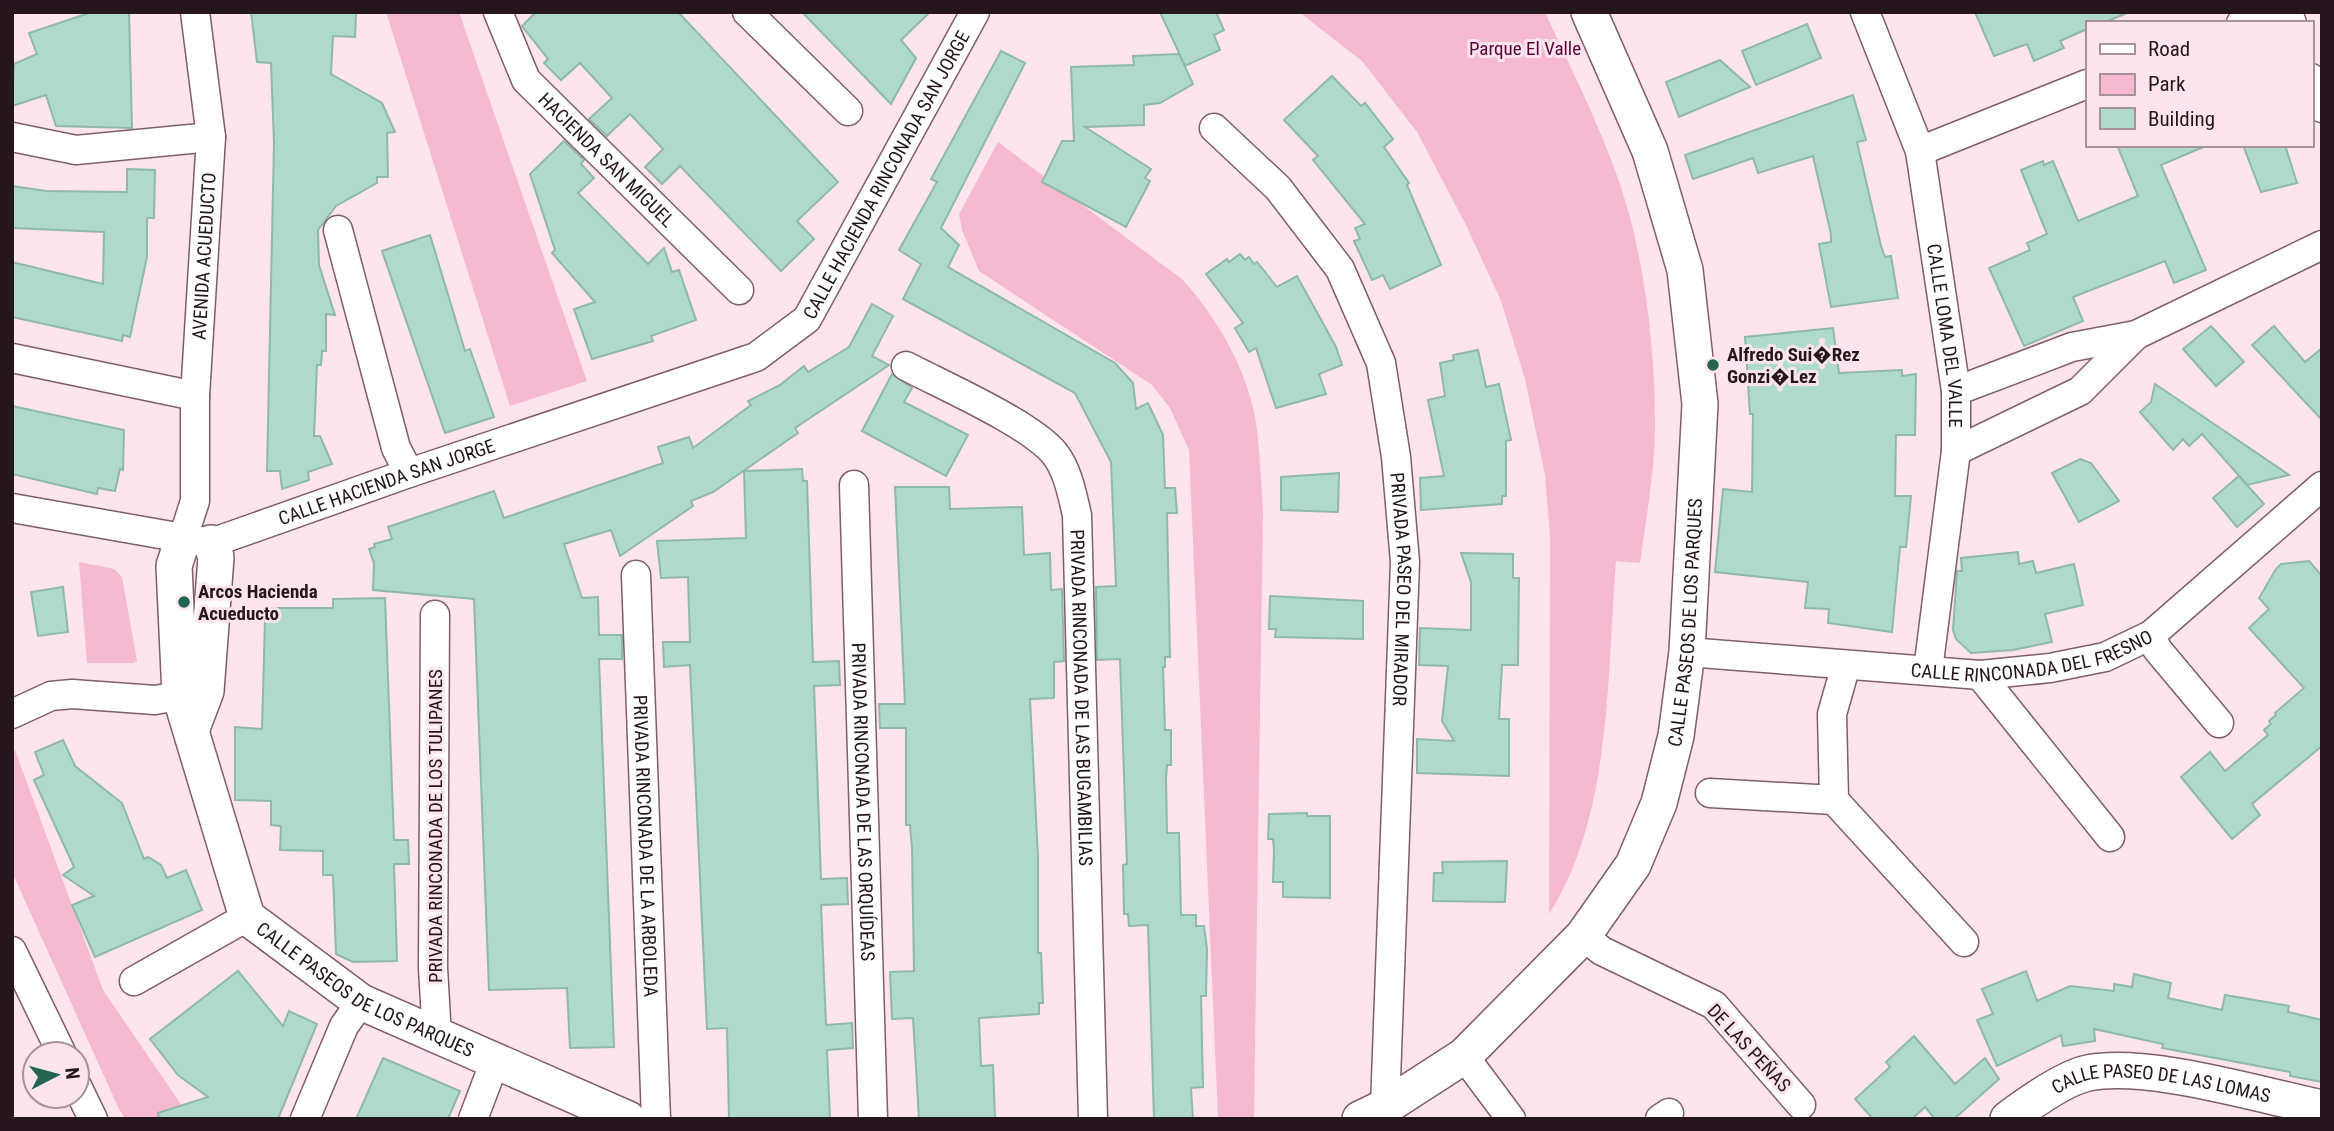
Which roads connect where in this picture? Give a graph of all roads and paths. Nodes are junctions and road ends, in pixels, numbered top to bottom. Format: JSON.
{"nodes":[{"id":1,"x":195,"y":12,"type":"edge"},
{"id":2,"x":498,"y":12,"type":"edge"},
{"id":3,"x":747,"y":12,"type":"edge"},
{"id":4,"x":975,"y":12,"type":"edge"},
{"id":5,"x":1589,"y":12,"type":"edge"},
{"id":6,"x":1866,"y":12,"type":"edge"},
{"id":7,"x":2268,"y":12,"type":"edge"},
{"id":8,"x":2246,"y":21,"type":"edge"},
{"id":9,"x":2313,"y":83,"type":"edge"},
{"id":10,"x":2086,"y":84,"type":"edge"},
{"id":11,"x":2322,"y":108,"type":"edge"},
{"id":12,"x":848,"y":111,"type":"dead end"},
{"id":13,"x":1214,"y":128,"type":"dead end"},
{"id":14,"x":12,"y":136,"type":"edge"},
{"id":15,"x":211,"y":136,"type":"junction"},
{"id":16,"x":1920,"y":150,"type":"junction"},
{"id":17,"x":338,"y":230,"type":"dead end"},
{"id":18,"x":2322,"y":245,"type":"edge"},
{"id":19,"x":739,"y":290,"type":"dead end"},
{"id":20,"x":2136,"y":335,"type":"junction"},
{"id":21,"x":756,"y":357,"type":"joint"},
{"id":22,"x":12,"y":358,"type":"edge"},
{"id":23,"x":906,"y":366,"type":"dead end"},
{"id":24,"x":1956,"y":391,"type":"junction"},
{"id":25,"x":195,"y":396,"type":"junction"},
{"id":26,"x":1956,"y":451,"type":"junction"},
{"id":27,"x":409,"y":473,"type":"junction"},
{"id":28,"x":854,"y":485,"type":"dead end"},
{"id":29,"x":2322,"y":486,"type":"edge"},
{"id":30,"x":12,"y":508,"type":"edge"},
{"id":31,"x":197,"y":541,"type":"junction"},
{"id":32,"x":636,"y":575,"type":"dead end"},
{"id":33,"x":435,"y":615,"type":"dead end"},
{"id":34,"x":2151,"y":635,"type":"junction"},
{"id":35,"x":1686,"y":652,"type":"junction"},
{"id":36,"x":1846,"y":666,"type":"junction"},
{"id":37,"x":1928,"y":670,"type":"junction"},
{"id":38,"x":1980,"y":675,"type":"junction"},
{"id":39,"x":193,"y":693,"type":"junction"},
{"id":40,"x":12,"y":714,"type":"edge"},
{"id":41,"x":2220,"y":723,"type":"dead end"},
{"id":42,"x":1710,"y":793,"type":"dead end"},
{"id":43,"x":1834,"y":800,"type":"junction"},
{"id":44,"x":2110,"y":837,"type":"dead end"},
{"id":45,"x":247,"y":917,"type":"junction"},
{"id":46,"x":1583,"y":936,"type":"junction"},
{"id":47,"x":1964,"y":942,"type":"dead end"},
{"id":48,"x":12,"y":951,"type":"edge"},
{"id":49,"x":134,"y":981,"type":"dead end"},
{"id":50,"x":361,"y":1002,"type":"junction"},
{"id":51,"x":437,"y":1037,"type":"junction"},
{"id":52,"x":55,"y":1040,"type":"edge"},
{"id":53,"x":1464,"y":1056,"type":"junction"},
{"id":54,"x":495,"y":1061,"type":"junction"},
{"id":55,"x":1801,"y":1105,"type":"dead end"},
{"id":56,"x":2322,"y":1108,"type":"edge"},
{"id":57,"x":1373,"y":1113,"type":"edge"},
{"id":58,"x":305,"y":1119,"type":"edge"},
{"id":59,"x":473,"y":1119,"type":"edge"},
{"id":60,"x":628,"y":1119,"type":"edge"},
{"id":61,"x":656,"y":1119,"type":"edge"},
{"id":62,"x":873,"y":1119,"type":"edge"},
{"id":63,"x":1093,"y":1119,"type":"edge"},
{"id":64,"x":1511,"y":1119,"type":"edge"},
{"id":65,"x":2008,"y":1119,"type":"edge"}],
"edges":[{"from":1,"to":15,"type":"street","name":"AVENIDA ACUEDUCTO"},
{"from":2,"to":19,"type":"street","name":"HACIENDA SAN MIGUEL"},
{"from":3,"to":12,"type":"street"},
{"from":4,"to":21,"type":"street","name":"CALLE HACIENDA RINCONADA SAN JORGE"},
{"from":5,"to":35,"type":"street","name":"CALLE PASEOS DE LOS PARQUES"},
{"from":6,"to":16,"type":"street","name":"CALLE LOMA DEL VALLE"},
{"from":7,"to":8,"type":"street"},
{"from":9,"to":11,"type":"street"},
{"from":10,"to":16,"type":"street"},
{"from":13,"to":57,"type":"street","name":"PRIVADA PASEO DEL MIRADOR"},
{"from":14,"to":15,"type":"street"},
{"from":15,"to":25,"type":"street","name":"AVENIDA ACUEDUCTO"},
{"from":16,"to":24,"type":"street","name":"CALLE LOMA DEL VALLE"},
{"from":17,"to":27,"type":"street"},
{"from":18,"to":20,"type":"street"},
{"from":20,"to":24,"type":"street"},
{"from":20,"to":26,"type":"street"},
{"from":21,"to":27,"type":"street","name":"CALLE HACIENDA SAN JORGE"},
{"from":22,"to":25,"type":"street"},
{"from":23,"to":63,"type":"street","name":"PRIVADA RINCONADA DE LAS BUGAMBILIAS"},
{"from":24,"to":26,"type":"street","name":"CALLE LOMA DEL VALLE"},
{"from":25,"to":31,"type":"street","name":"AVENIDA ACUEDUCTO"},
{"from":26,"to":37,"type":"street","name":"CALLE LOMA DEL VALLE"},
{"from":27,"to":31,"type":"street","name":"CALLE HACIENDA SAN JORGE"},
{"from":28,"to":62,"type":"street","name":"PRIVADA RINCONADA DE LAS ORQUÍDEAS"},
{"from":29,"to":34,"type":"street","name":"CALLE RINCONADA DEL FRESNO"},
{"from":30,"to":31,"type":"street","name":"CALLE HACIENDA SAN JORGE"},
{"from":31,"to":39,"type":"street","name":"AVENIDA ACUEDUCTO"},
{"from":32,"to":61,"type":"street","name":"PRIVADA RINCONADA DE LA ARBOLEDA"},
{"from":33,"to":51,"type":"street","name":"PRIVADA RINCONADA DE LOS TULIPANES"},
{"from":34,"to":38,"type":"street","name":"CALLE RINCONADA DEL FRESNO"},
{"from":34,"to":41,"type":"street"},
{"from":35,"to":36,"type":"street","name":"CALLE RINCONADA DEL FRESNO"},
{"from":35,"to":46,"type":"street","name":"CALLE PASEOS DE LOS PARQUES"},
{"from":36,"to":37,"type":"street","name":"CALLE RINCONADA DEL FRESNO"},
{"from":36,"to":43,"type":"street"},
{"from":37,"to":38,"type":"street","name":"CALLE RINCONADA DEL FRESNO"},
{"from":38,"to":44,"type":"street"},
{"from":39,"to":40,"type":"street"},
{"from":39,"to":45,"type":"street","name":"CALLE PASEOS DE LOS PARQUES"},
{"from":42,"to":43,"type":"street"},
{"from":43,"to":47,"type":"street"},
{"from":45,"to":49,"type":"street"},
{"from":45,"to":50,"type":"street","name":"CALLE PASEOS DE LOS PARQUES"},
{"from":46,"to":53,"type":"street","name":"CALLE PASEOS DE LOS PARQUES"},
{"from":46,"to":55,"type":"street","name":"DE LAS PEÑAS"},
{"from":48,"to":52,"type":"street"},
{"from":50,"to":51,"type":"street","name":"CALLE PASEOS DE LOS PARQUES"},
{"from":50,"to":58,"type":"street"},
{"from":51,"to":54,"type":"street","name":"CALLE PASEOS DE LOS PARQUES"},
{"from":53,"to":57,"type":"street","name":"CALLE PASEOS DE LOS PARQUES"},
{"from":53,"to":64,"type":"street"},
{"from":54,"to":59,"type":"street"},
{"from":54,"to":60,"type":"street","name":"CALLE PASEOS DE LOS PARQUES"},
{"from":56,"to":65,"type":"street","name":"CALLE PASEO DE LAS LOMAS"}]}
